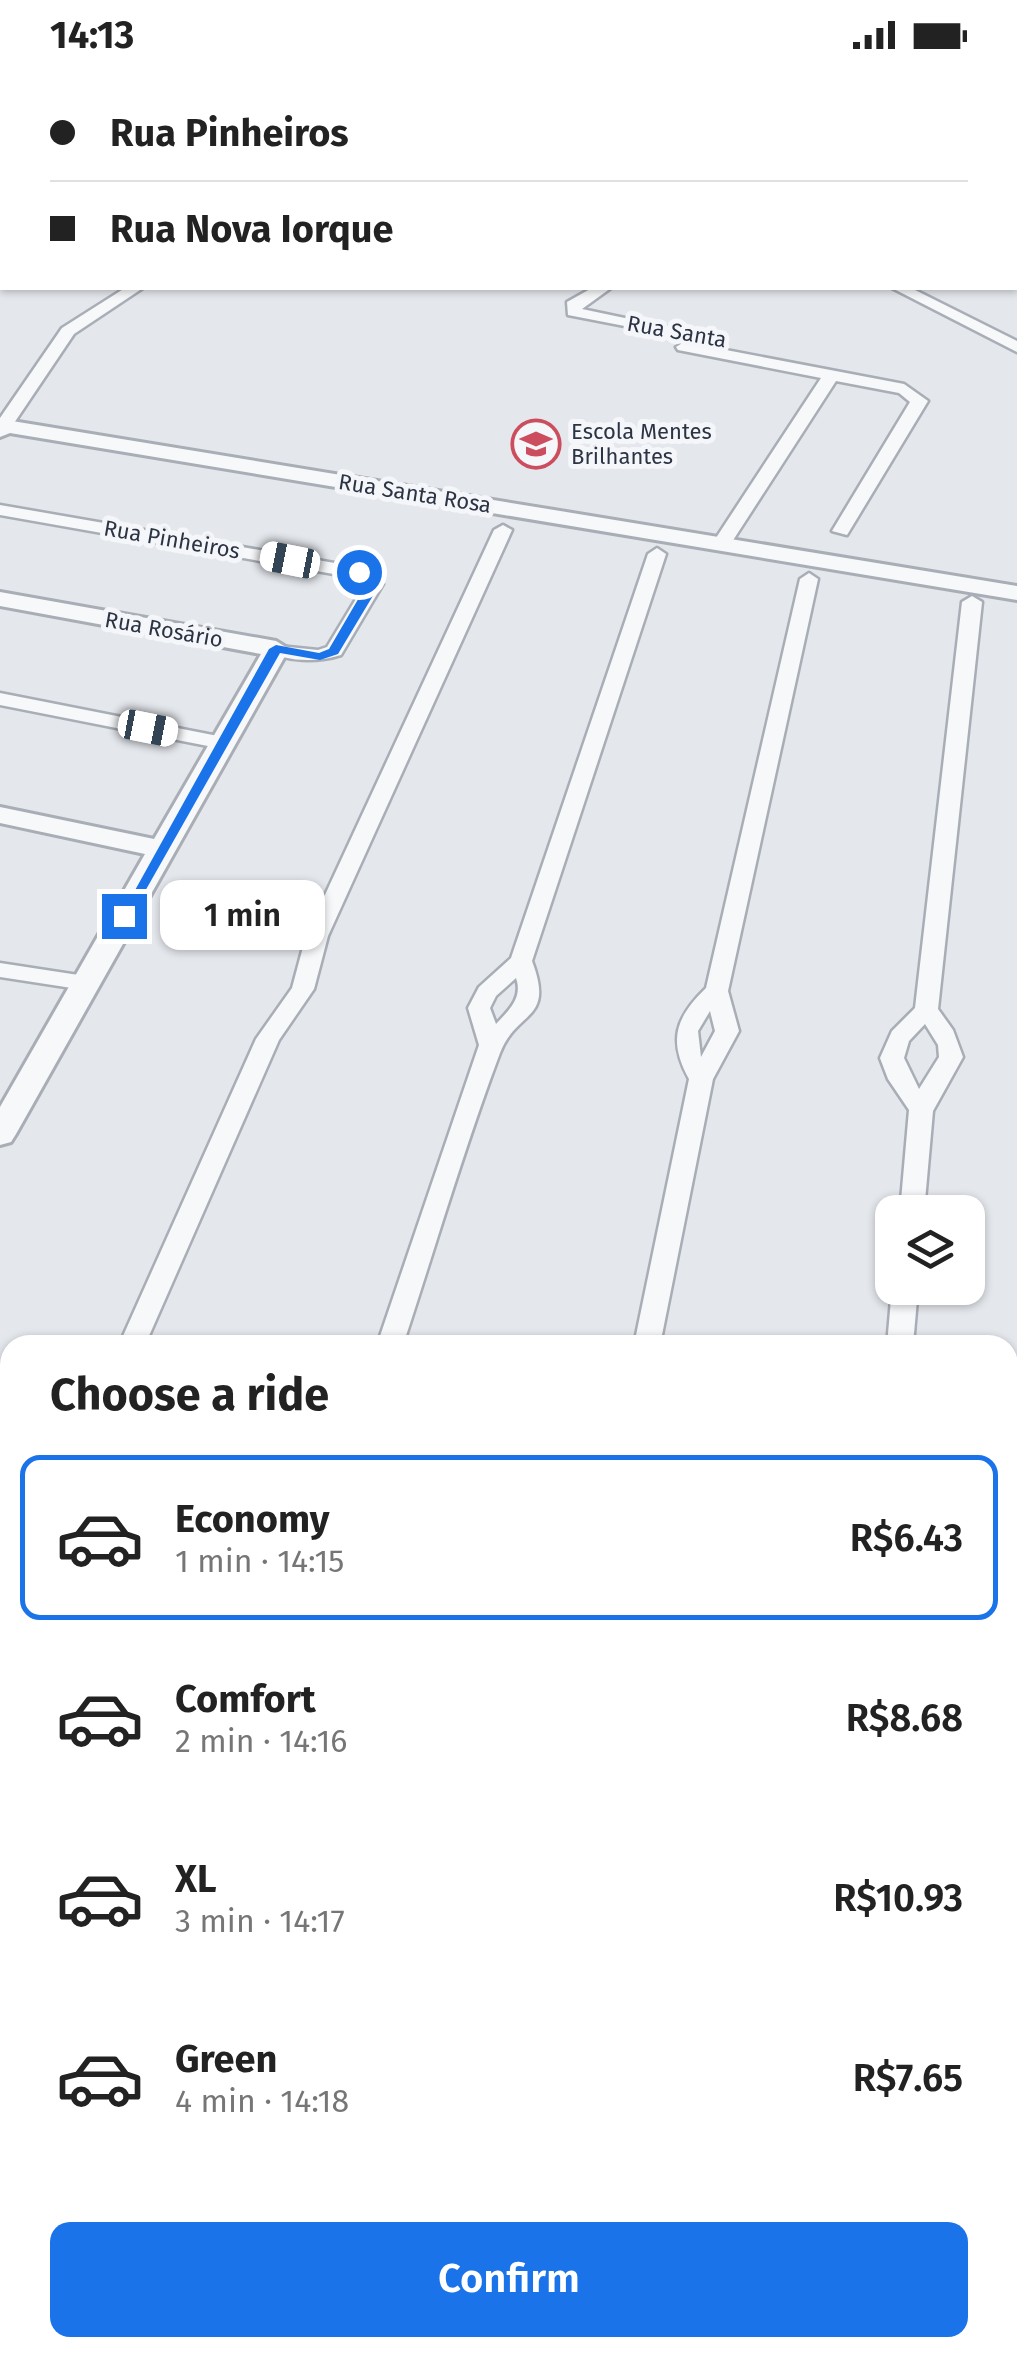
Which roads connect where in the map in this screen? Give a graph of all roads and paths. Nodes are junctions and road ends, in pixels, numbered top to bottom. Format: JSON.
{"nodes":[{"id":1,"x":132,"y":290,"type":"edge"},
{"id":2,"x":600,"y":290,"type":"edge"},
{"id":3,"x":904,"y":290,"type":"edge"},
{"id":4,"x":1017,"y":346,"type":"edge"},
{"id":5,"x":684,"y":348,"type":"dead end"},
{"id":6,"x":781,"y":350,"type":"dead end"},
{"id":7,"x":832,"y":376,"type":"junction"},
{"id":8,"x":2,"y":427,"type":"edge"},
{"id":9,"x":0,"y":510,"type":"edge"},
{"id":10,"x":502,"y":530,"type":"dead end"},
{"id":11,"x":841,"y":532,"type":"dead end"},
{"id":12,"x":721,"y":544,"type":"junction"},
{"id":13,"x":657,"y":554,"type":"dead end"},
{"id":14,"x":809,"y":579,"type":"dead end"},
{"id":15,"x":1017,"y":593,"type":"edge"},
{"id":16,"x":0,"y":599,"type":"edge"},
{"id":17,"x":972,"y":602,"type":"dead end"},
{"id":18,"x":276,"y":649,"type":"junction"},
{"id":19,"x":328,"y":655,"type":"joint"},
{"id":20,"x":0,"y":699,"type":"edge"},
{"id":21,"x":222,"y":743,"type":"junction"},
{"id":22,"x":0,"y":814,"type":"edge"},
{"id":23,"x":162,"y":848,"type":"junction"},
{"id":24,"x":520,"y":961,"type":"junction"},
{"id":25,"x":0,"y":970,"type":"edge"},
{"id":26,"x":86,"y":983,"type":"junction"},
{"id":27,"x":717,"y":991,"type":"junction"},
{"id":28,"x":926,"y":1010,"type":"junction"},
{"id":29,"x":491,"y":1045,"type":"junction"},
{"id":30,"x":701,"y":1078,"type":"junction"},
{"id":31,"x":921,"y":1108,"type":"junction"},
{"id":32,"x":0,"y":1134,"type":"edge"},
{"id":33,"x":913,"y":1195,"type":"edge"},
{"id":34,"x":904,"y":1305,"type":"edge"},
{"id":35,"x":136,"y":1335,"type":"edge"},
{"id":36,"x":393,"y":1335,"type":"edge"},
{"id":37,"x":649,"y":1335,"type":"edge"},
{"id":38,"x":901,"y":1335,"type":"edge"}],
"edges":[{"from":1,"to":8,"type":"street","name":"Rua Santa Rosa"},
{"from":2,"to":6,"type":"street","name":"Rua Santa"},
{"from":3,"to":4,"type":"street"},
{"from":5,"to":7,"type":"street"},
{"from":7,"to":11,"type":"street"},
{"from":7,"to":12,"type":"street"},
{"from":8,"to":12,"type":"street","name":"Rua Santa Rosa"},
{"from":9,"to":19,"type":"street","name":"Rua Pinheiros"},
{"from":10,"to":35,"type":"street"},
{"from":12,"to":15,"type":"street","name":"Rua Santa Rosa"},
{"from":13,"to":24,"type":"street"},
{"from":14,"to":27,"type":"street"},
{"from":16,"to":18,"type":"street","name":"Rua Rosário"},
{"from":17,"to":28,"type":"street"},
{"from":18,"to":19,"type":"street","name":"Rua Rosário"},
{"from":18,"to":21,"type":"street"},
{"from":20,"to":21,"type":"street"},
{"from":21,"to":23,"type":"street"},
{"from":22,"to":23,"type":"street"},
{"from":23,"to":26,"type":"street"},
{"from":24,"to":29,"type":"street"},
{"from":24,"to":29,"type":"street"},
{"from":25,"to":26,"type":"street"},
{"from":26,"to":32,"type":"street"},
{"from":27,"to":30,"type":"street"},
{"from":27,"to":30,"type":"street"},
{"from":28,"to":31,"type":"street"},
{"from":28,"to":31,"type":"street"},
{"from":29,"to":36,"type":"street"},
{"from":30,"to":37,"type":"street"},
{"from":31,"to":33,"type":"street"},
{"from":34,"to":38,"type":"street"}]}
